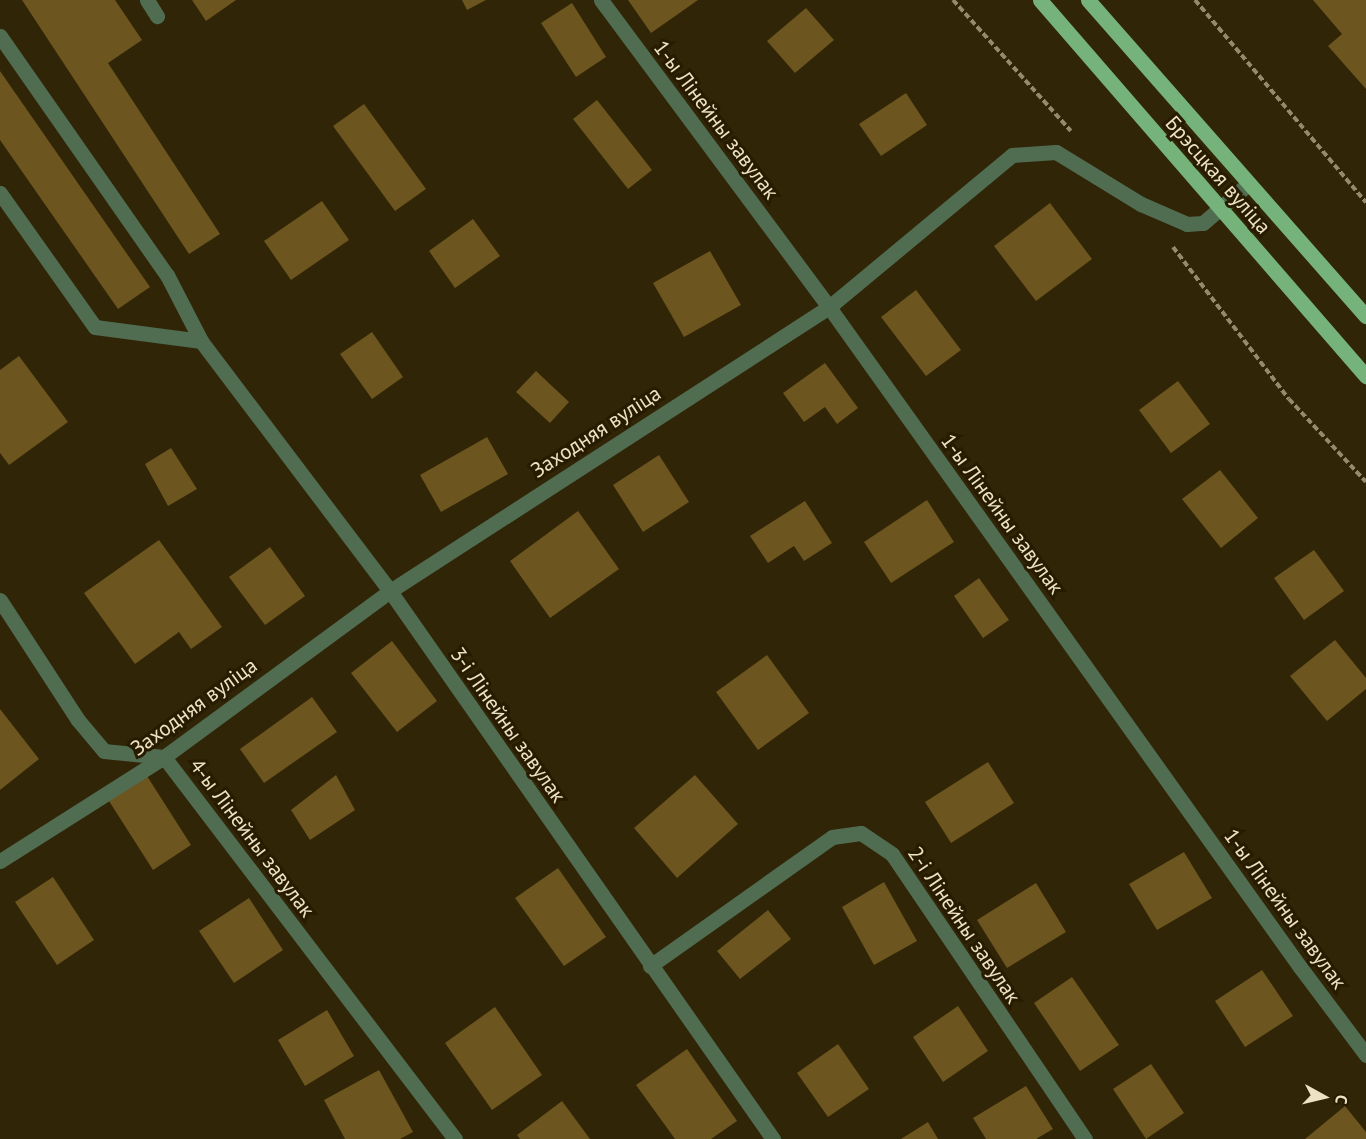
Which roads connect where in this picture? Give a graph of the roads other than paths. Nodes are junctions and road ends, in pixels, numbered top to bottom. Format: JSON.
{"nodes":[{"id":1,"x":147,"y":0,"type":"edge"},
{"id":2,"x":601,"y":0,"type":"edge"},
{"id":3,"x":1040,"y":0,"type":"edge"},
{"id":4,"x":1088,"y":0,"type":"edge"},
{"id":5,"x":157,"y":15,"type":"dead end"},
{"id":6,"x":0,"y":36,"type":"edge"},
{"id":7,"x":1248,"y":184,"type":"junction"},
{"id":8,"x":0,"y":193,"type":"edge"},
{"id":9,"x":1220,"y":210,"type":"junction"},
{"id":10,"x":829,"y":307,"type":"junction"},
{"id":11,"x":1366,"y":316,"type":"edge"},
{"id":12,"x":201,"y":341,"type":"junction"},
{"id":13,"x":1366,"y":376,"type":"edge"},
{"id":14,"x":390,"y":591,"type":"junction"},
{"id":15,"x":0,"y":600,"type":"edge"},
{"id":16,"x":164,"y":757,"type":"junction"},
{"id":17,"x":0,"y":861,"type":"edge"},
{"id":18,"x":650,"y":966,"type":"junction"},
{"id":19,"x":1366,"y":1055,"type":"edge"},
{"id":20,"x":455,"y":1139,"type":"edge"},
{"id":21,"x":773,"y":1139,"type":"edge"},
{"id":22,"x":1085,"y":1139,"type":"edge"}],
"edges":[{"from":1,"to":5,"type":"street"},
{"from":2,"to":10,"type":"street","name":"1-ы Лінейны завулак"},
{"from":3,"to":9,"type":"main road","name":"Брэсцкая вуліца"},
{"from":4,"to":7,"type":"main road","name":"Брэсцкая вуліца"},
{"from":6,"to":12,"type":"street","name":"3-і Лінейны завулак"},
{"from":7,"to":9,"type":"street","name":"Заходняя вуліца"},
{"from":7,"to":11,"type":"main road","name":"Брэсцкая вуліца"},
{"from":8,"to":12,"type":"street"},
{"from":9,"to":10,"type":"street","name":"Заходняя вуліца"},
{"from":9,"to":13,"type":"main road","name":"Брэсцкая вуліца"},
{"from":10,"to":14,"type":"street","name":"Заходняя вуліца"},
{"from":10,"to":19,"type":"street","name":"1-ы Лінейны завулак"},
{"from":12,"to":14,"type":"street","name":"3-і Лінейны завулак"},
{"from":14,"to":16,"type":"street","name":"Заходняя вуліца"},
{"from":14,"to":18,"type":"street","name":"3-і Лінейны завулак"},
{"from":15,"to":16,"type":"street","name":"4-ы Лінейны завулак"},
{"from":16,"to":17,"type":"street","name":"Заходняя вуліца"},
{"from":16,"to":20,"type":"street","name":"4-ы Лінейны завулак"},
{"from":18,"to":21,"type":"street","name":"3-і Лінейны завулак"},
{"from":18,"to":22,"type":"street","name":"2-і Лінейны завулак"}]}
